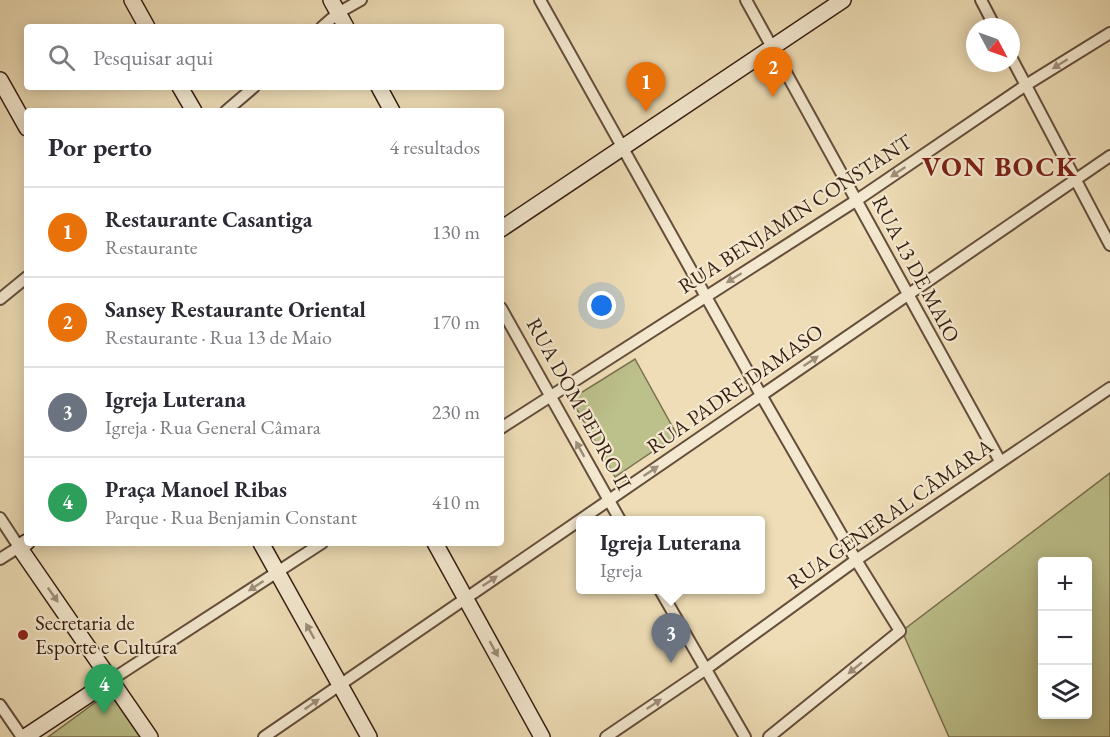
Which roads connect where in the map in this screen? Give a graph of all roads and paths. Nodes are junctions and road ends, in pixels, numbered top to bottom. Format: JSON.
{"nodes":[{"id":1,"x":132,"y":0,"type":"edge"},
{"id":2,"x":361,"y":0,"type":"edge"},
{"id":3,"x":540,"y":0,"type":"edge"},
{"id":4,"x":746,"y":0,"type":"edge"},
{"id":5,"x":843,"y":0,"type":"edge"},
{"id":6,"x":981,"y":0,"type":"edge"},
{"id":7,"x":335,"y":7,"type":"edge"},
{"id":8,"x":990,"y":18,"type":"edge"},
{"id":9,"x":145,"y":24,"type":"edge"},
{"id":10,"x":324,"y":24,"type":"edge"},
{"id":11,"x":344,"y":24,"type":"edge"},
{"id":12,"x":1110,"y":33,"type":"edge"},
{"id":13,"x":773,"y":47,"type":"junction"},
{"id":14,"x":1019,"y":72,"type":"edge"},
{"id":15,"x":0,"y":80,"type":"edge"},
{"id":16,"x":1026,"y":86,"type":"junction"},
{"id":17,"x":182,"y":90,"type":"edge"},
{"id":18,"x":250,"y":90,"type":"edge"},
{"id":19,"x":381,"y":90,"type":"edge"},
{"id":20,"x":192,"y":108,"type":"edge"},
{"id":21,"x":230,"y":108,"type":"edge"},
{"id":22,"x":390,"y":108,"type":"edge"},
{"id":23,"x":24,"y":123,"type":"edge"},
{"id":24,"x":621,"y":147,"type":"junction"},
{"id":25,"x":1110,"y":156,"type":"edge"},
{"id":26,"x":1076,"y":179,"type":"junction"},
{"id":27,"x":857,"y":200,"type":"junction"},
{"id":28,"x":504,"y":227,"type":"edge"},
{"id":29,"x":1110,"y":245,"type":"edge"},
{"id":30,"x":24,"y":279,"type":"edge"},
{"id":31,"x":906,"y":295,"type":"junction"},
{"id":32,"x":706,"y":296,"type":"junction"},
{"id":33,"x":0,"y":299,"type":"edge"},
{"id":34,"x":504,"y":313,"type":"edge"},
{"id":35,"x":1110,"y":388,"type":"edge"},
{"id":36,"x":761,"y":395,"type":"junction"},
{"id":37,"x":550,"y":397,"type":"junction"},
{"id":38,"x":504,"y":426,"type":"edge"},
{"id":39,"x":1000,"y":461,"type":"junction"},
{"id":40,"x":608,"y":500,"type":"junction"},
{"id":41,"x":585,"y":516,"type":"edge"},
{"id":42,"x":618,"y":516,"type":"edge"},
{"id":43,"x":0,"y":518,"type":"edge"},
{"id":44,"x":576,"y":522,"type":"edge"},
{"id":45,"x":23,"y":544,"type":"edge"},
{"id":46,"x":24,"y":546,"type":"edge"},
{"id":47,"x":263,"y":546,"type":"edge"},
{"id":48,"x":317,"y":546,"type":"edge"},
{"id":49,"x":437,"y":546,"type":"edge"},
{"id":50,"x":0,"y":560,"type":"edge"},
{"id":51,"x":856,"y":560,"type":"junction"},
{"id":52,"x":278,"y":572,"type":"junction"},
{"id":53,"x":662,"y":594,"type":"edge"},
{"id":54,"x":465,"y":598,"type":"junction"},
{"id":55,"x":706,"y":669,"type":"junction"},
{"id":56,"x":111,"y":680,"type":"junction"},
{"id":57,"x":340,"y":685,"type":"junction"},
{"id":58,"x":0,"y":705,"type":"edge"},
{"id":59,"x":23,"y":737,"type":"edge"},
{"id":60,"x":150,"y":737,"type":"edge"},
{"id":61,"x":264,"y":737,"type":"edge"},
{"id":62,"x":369,"y":737,"type":"edge"},
{"id":63,"x":542,"y":737,"type":"edge"},
{"id":64,"x":606,"y":737,"type":"edge"},
{"id":65,"x":745,"y":737,"type":"edge"},
{"id":66,"x":769,"y":737,"type":"edge"}],
"edges":[{"from":1,"to":9,"type":"main road"},
{"from":2,"to":7,"type":"street"},
{"from":3,"to":24,"type":"street"},
{"from":4,"to":13,"type":"street","name":"RUA 13 DE MAIO"},
{"from":5,"to":13,"type":"main road"},
{"from":6,"to":8,"type":"street"},
{"from":7,"to":10,"type":"street"},
{"from":7,"to":11,"type":"main road"},
{"from":12,"to":16,"type":"street","name":"RUA BENJAMIN CONSTANT","one_way":true},
{"from":13,"to":24,"type":"main road"},
{"from":13,"to":27,"type":"street","name":"RUA 13 DE MAIO"},
{"from":14,"to":16,"type":"street"},
{"from":15,"to":23,"type":"main road"},
{"from":16,"to":26,"type":"street"},
{"from":16,"to":27,"type":"street","name":"RUA BENJAMIN CONSTANT","one_way":true},
{"from":17,"to":20,"type":"main road"},
{"from":18,"to":21,"type":"street"},
{"from":19,"to":22,"type":"main road"},
{"from":24,"to":28,"type":"main road"},
{"from":24,"to":32,"type":"street"},
{"from":25,"to":26,"type":"street","name":"RUA PADRE DAMASO"},
{"from":26,"to":29,"type":"street"},
{"from":26,"to":31,"type":"street","name":"RUA PADRE DAMASO"},
{"from":27,"to":31,"type":"street","name":"RUA 13 DE MAIO"},
{"from":27,"to":32,"type":"street","name":"RUA BENJAMIN CONSTANT","one_way":true},
{"from":30,"to":33,"type":"street"},
{"from":36,"to":31,"type":"street","name":"RUA PADRE DAMASO","one_way":true},
{"from":31,"to":39,"type":"street","name":"RUA 13 DE MAIO"},
{"from":32,"to":36,"type":"street"},
{"from":32,"to":37,"type":"street","name":"RUA BENJAMIN CONSTANT"},
{"from":34,"to":37,"type":"street","name":"RUA DOM PEDRO II"},
{"from":35,"to":39,"type":"street","name":"RUA GENERAL CÂMARA"},
{"from":40,"to":36,"type":"street","name":"RUA PADRE DAMASO","one_way":true},
{"from":36,"to":51,"type":"street"},
{"from":37,"to":38,"type":"street","name":"RUA BENJAMIN CONSTANT"},
{"from":40,"to":37,"type":"street","name":"RUA DOM PEDRO II","one_way":true},
{"from":39,"to":51,"type":"street","name":"RUA GENERAL CÂMARA"},
{"from":41,"to":40,"type":"street","name":"RUA PADRE DAMASO","one_way":true},
{"from":40,"to":42,"type":"street","name":"RUA DOM PEDRO II"},
{"from":43,"to":45,"type":"street"},
{"from":54,"to":44,"type":"street","name":"RUA PADRE DAMASO","one_way":true},
{"from":45,"to":50,"type":"street"},
{"from":46,"to":56,"type":"main road","one_way":true},
{"from":47,"to":52,"type":"main road"},
{"from":48,"to":52,"type":"street"},
{"from":49,"to":54,"type":"main road"},
{"from":51,"to":55,"type":"street","name":"RUA GENERAL CÂMARA"},
{"from":51,"to":66,"type":"street","one_way":true},
{"from":52,"to":56,"type":"street","one_way":true},
{"from":57,"to":52,"type":"main road","one_way":true},
{"from":53,"to":55,"type":"street"},
{"from":54,"to":57,"type":"street","name":"RUA PADRE DAMASO"},
{"from":54,"to":63,"type":"main road","one_way":true},
{"from":64,"to":55,"type":"street","name":"RUA GENERAL CÂMARA","one_way":true},
{"from":55,"to":65,"type":"street"},
{"from":56,"to":59,"type":"main road"},
{"from":56,"to":60,"type":"main road"},
{"from":61,"to":57,"type":"street","name":"RUA PADRE DAMASO","one_way":true},
{"from":57,"to":62,"type":"main road"},
{"from":58,"to":59,"type":"street"}]}
